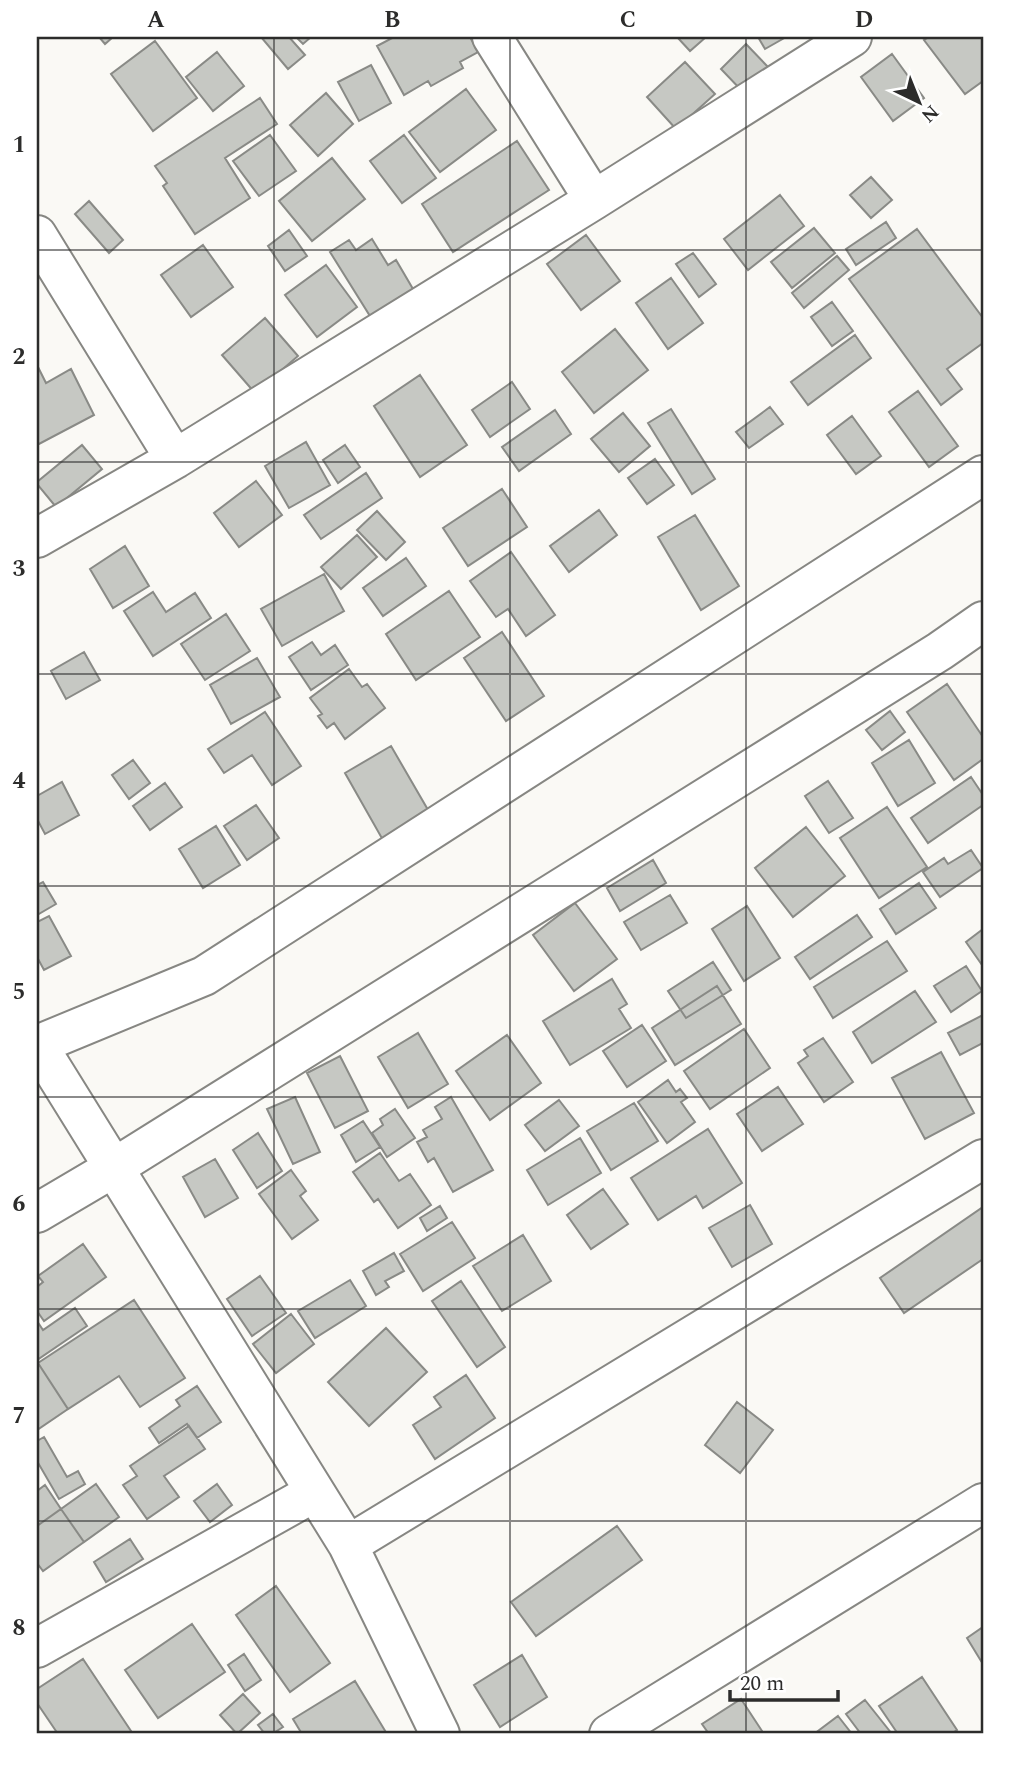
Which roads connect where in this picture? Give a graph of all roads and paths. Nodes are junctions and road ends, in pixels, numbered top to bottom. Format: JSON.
{"nodes":[{"id":1,"x":492,"y":37,"type":"edge"},
{"id":2,"x":852,"y":37,"type":"edge"},
{"id":3,"x":594,"y":200,"type":"junction"},
{"id":4,"x":37,"y":235,"type":"edge"},
{"id":5,"x":175,"y":459,"type":"junction"},
{"id":6,"x":983,"y":475,"type":"edge"},
{"id":7,"x":37,"y":538,"type":"edge"},
{"id":8,"x":983,"y":621,"type":"edge"},
{"id":9,"x":37,"y":1044,"type":"edge"},
{"id":10,"x":983,"y":1159,"type":"edge"},
{"id":11,"x":115,"y":1167,"type":"junction"},
{"id":12,"x":37,"y":1213,"type":"edge"},
{"id":13,"x":315,"y":1492,"type":"junction"},
{"id":14,"x":982,"y":1506,"type":"edge"},
{"id":15,"x":348,"y":1545,"type":"junction"},
{"id":16,"x":37,"y":1648,"type":"edge"},
{"id":17,"x":440,"y":1734,"type":"edge"},
{"id":18,"x":609,"y":1734,"type":"edge"}],
"edges":[{"from":1,"to":3,"type":"street"},
{"from":2,"to":3,"type":"street"},
{"from":3,"to":5,"type":"street"},
{"from":4,"to":5,"type":"street"},
{"from":5,"to":7,"type":"street"},
{"from":6,"to":9,"type":"street"},
{"from":8,"to":11,"type":"street"},
{"from":9,"to":11,"type":"street"},
{"from":10,"to":15,"type":"street"},
{"from":11,"to":12,"type":"street"},
{"from":11,"to":13,"type":"street"},
{"from":13,"to":15,"type":"street"},
{"from":13,"to":16,"type":"street"},
{"from":14,"to":18,"type":"street"},
{"from":15,"to":17,"type":"street"}]}
